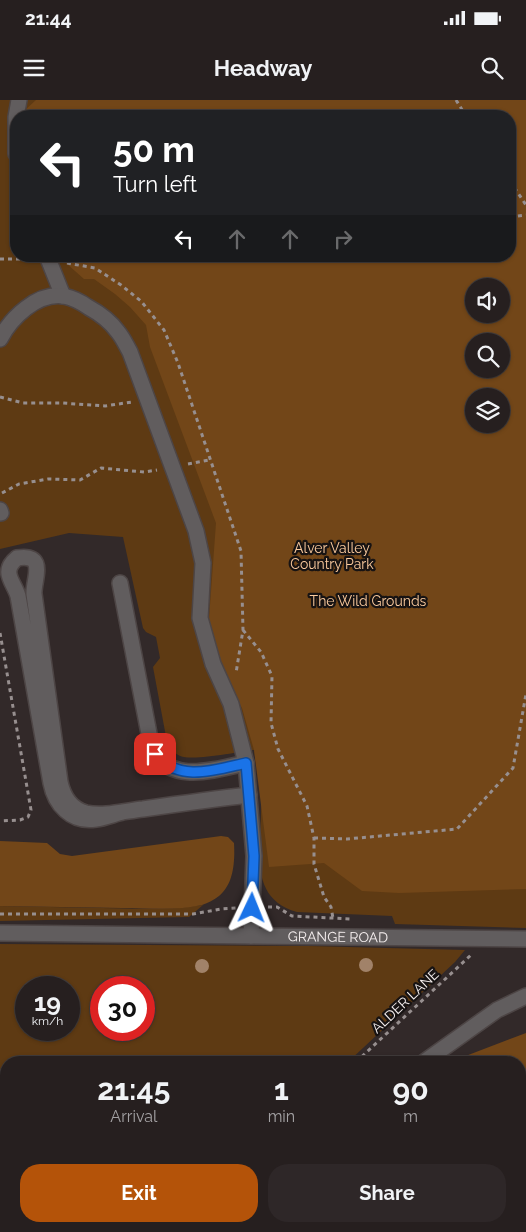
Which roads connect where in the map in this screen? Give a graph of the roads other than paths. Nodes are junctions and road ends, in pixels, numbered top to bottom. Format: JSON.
{"nodes":[{"id":1,"x":50,"y":262,"type":"edge"},
{"id":2,"x":63,"y":296,"type":"junction"},
{"id":3,"x":0,"y":339,"type":"edge"},
{"id":4,"x":120,"y":583,"type":"dead end"},
{"id":5,"x":246,"y":763,"type":"junction"},
{"id":6,"x":249,"y":795,"type":"junction"},
{"id":7,"x":123,"y":812,"type":"junction"},
{"id":8,"x":0,"y":933,"type":"edge"},
{"id":9,"x":251,"y":936,"type":"junction"},
{"id":10,"x":526,"y":939,"type":"edge"},
{"id":11,"x":526,"y":996,"type":"edge"},
{"id":12,"x":432,"y":1056,"type":"edge"}],
"edges":[{"from":1,"to":2,"type":"street"},
{"from":2,"to":3,"type":"street"},
{"from":2,"to":5,"type":"street"},
{"from":4,"to":5,"type":"street"},
{"from":5,"to":6,"type":"street"},
{"from":6,"to":7,"type":"street"},
{"from":6,"to":9,"type":"street"},
{"from":7,"to":7,"type":"street"},
{"from":8,"to":9,"type":"street","name":"GRANGE ROAD"},
{"from":9,"to":10,"type":"street","name":"GRANGE ROAD"},
{"from":11,"to":12,"type":"street"}]}
